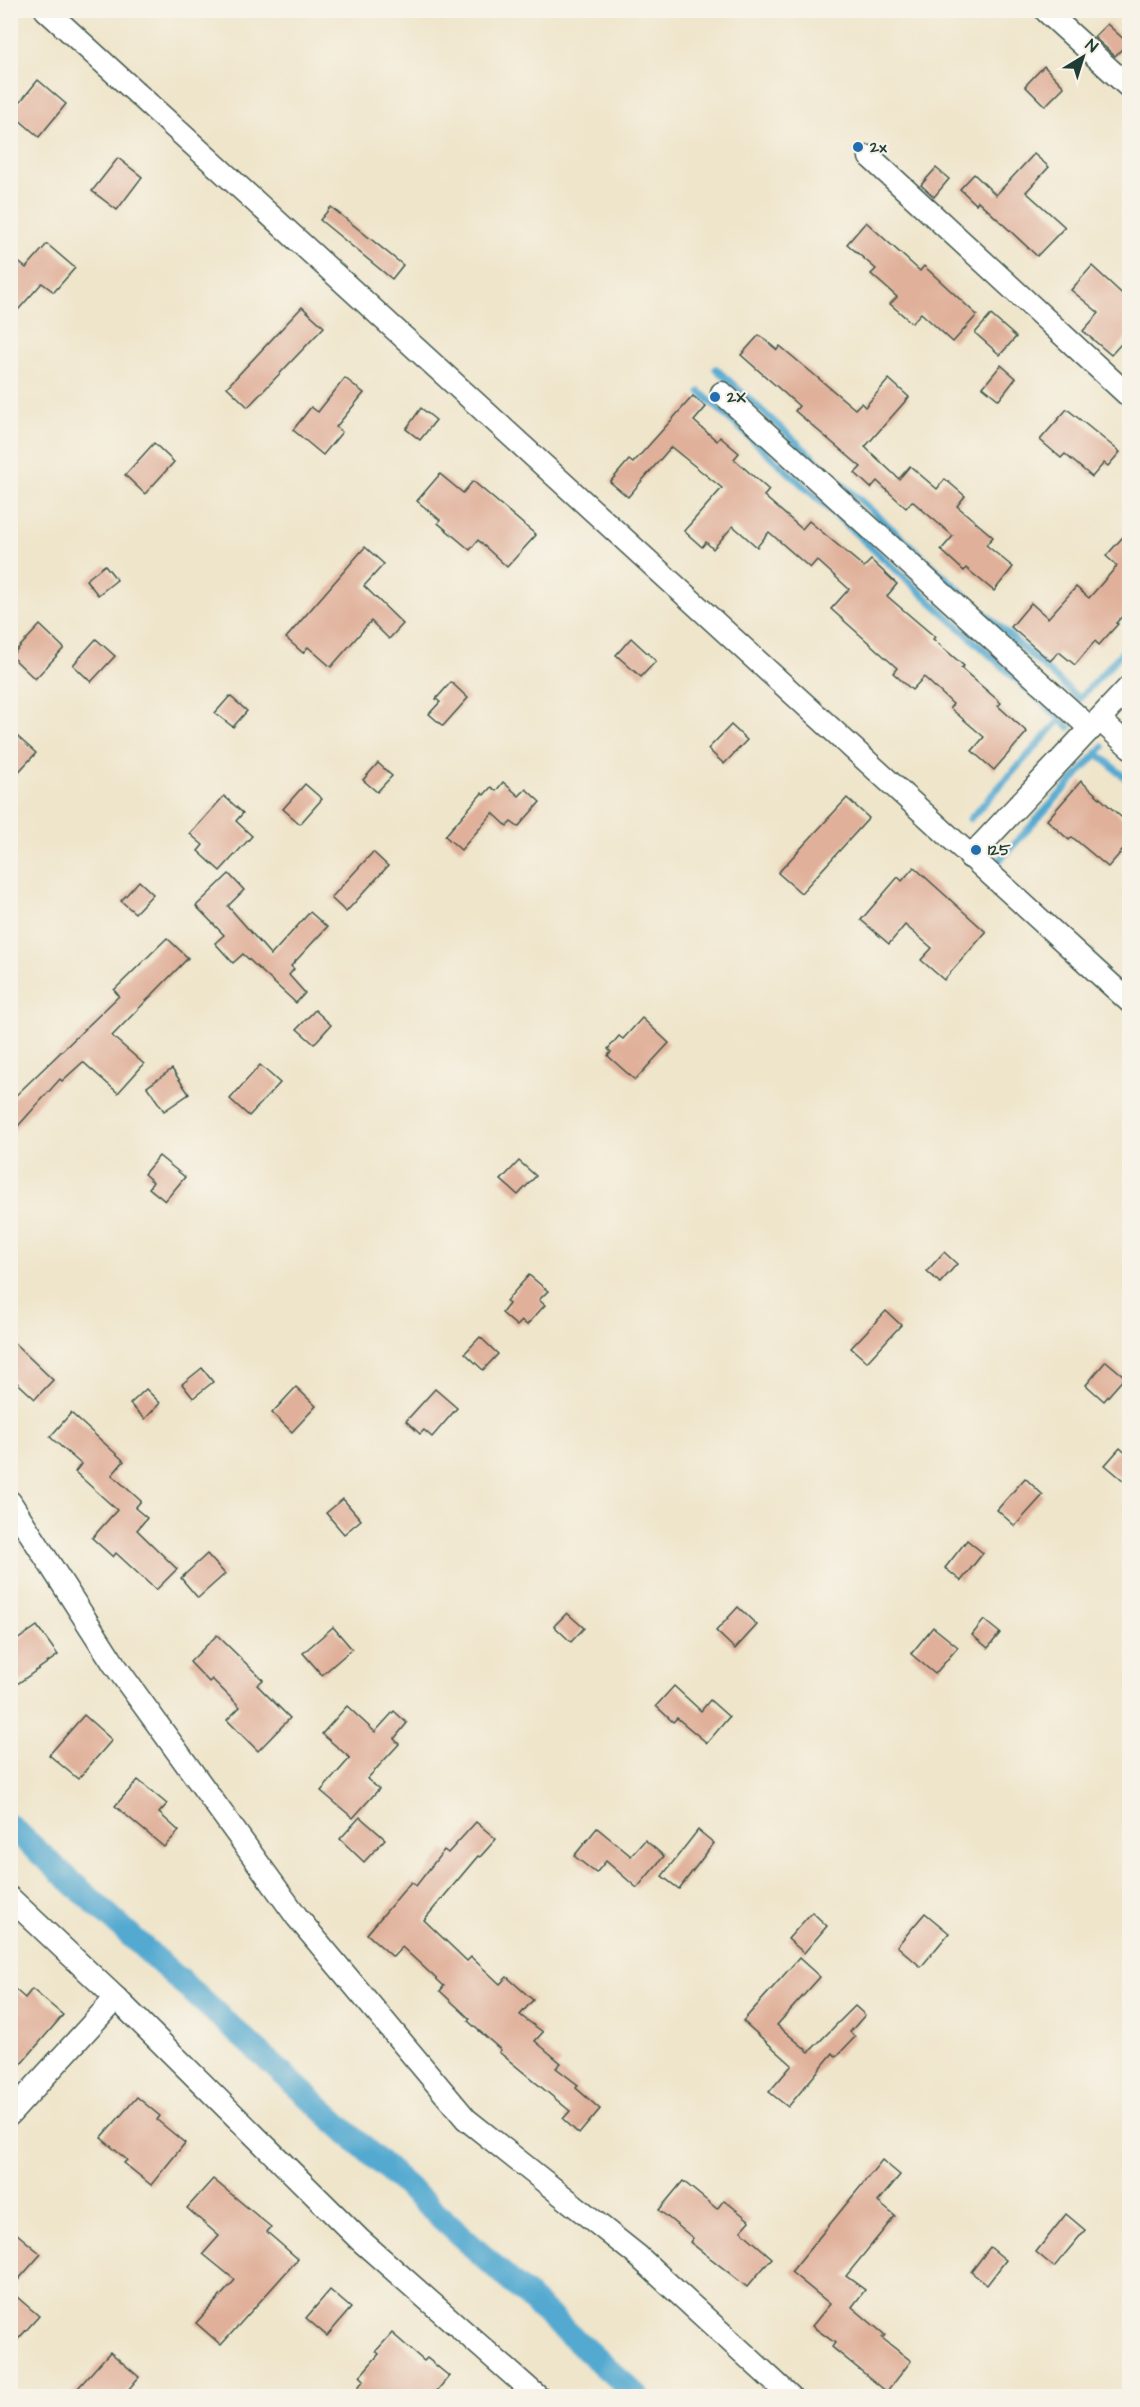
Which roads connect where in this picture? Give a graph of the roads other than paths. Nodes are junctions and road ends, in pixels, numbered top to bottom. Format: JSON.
{"nodes":[{"id":1,"x":46,"y":10,"type":"edge"},
{"id":2,"x":1047,"y":12,"type":"dead end"},
{"id":3,"x":1130,"y":88,"type":"edge"},
{"id":4,"x":870,"y":157,"type":"dead end"},
{"id":5,"x":722,"y":393,"type":"dead end"},
{"id":6,"x":1130,"y":397,"type":"edge"},
{"id":7,"x":1130,"y":686,"type":"edge"},
{"id":8,"x":1095,"y":724,"type":"junction"},
{"id":9,"x":1130,"y":747,"type":"edge"},
{"id":10,"x":970,"y":857,"type":"junction"},
{"id":11,"x":1130,"y":1002,"type":"edge"},
{"id":12,"x":10,"y":1502,"type":"edge"},
{"id":13,"x":10,"y":1898,"type":"edge"},
{"id":14,"x":116,"y":1998,"type":"junction"},
{"id":15,"x":10,"y":2114,"type":"edge"},
{"id":16,"x":537,"y":2397,"type":"edge"},
{"id":17,"x":790,"y":2397,"type":"edge"}],
"edges":[{"from":1,"to":10,"type":"street"},
{"from":2,"to":3,"type":"street"},
{"from":4,"to":6,"type":"street"},
{"from":5,"to":8,"type":"street"},
{"from":7,"to":8,"type":"street"},
{"from":8,"to":9,"type":"street"},
{"from":8,"to":10,"type":"street"},
{"from":10,"to":11,"type":"street"},
{"from":12,"to":17,"type":"street"},
{"from":13,"to":14,"type":"street"},
{"from":14,"to":15,"type":"street"},
{"from":14,"to":16,"type":"street"}]}
